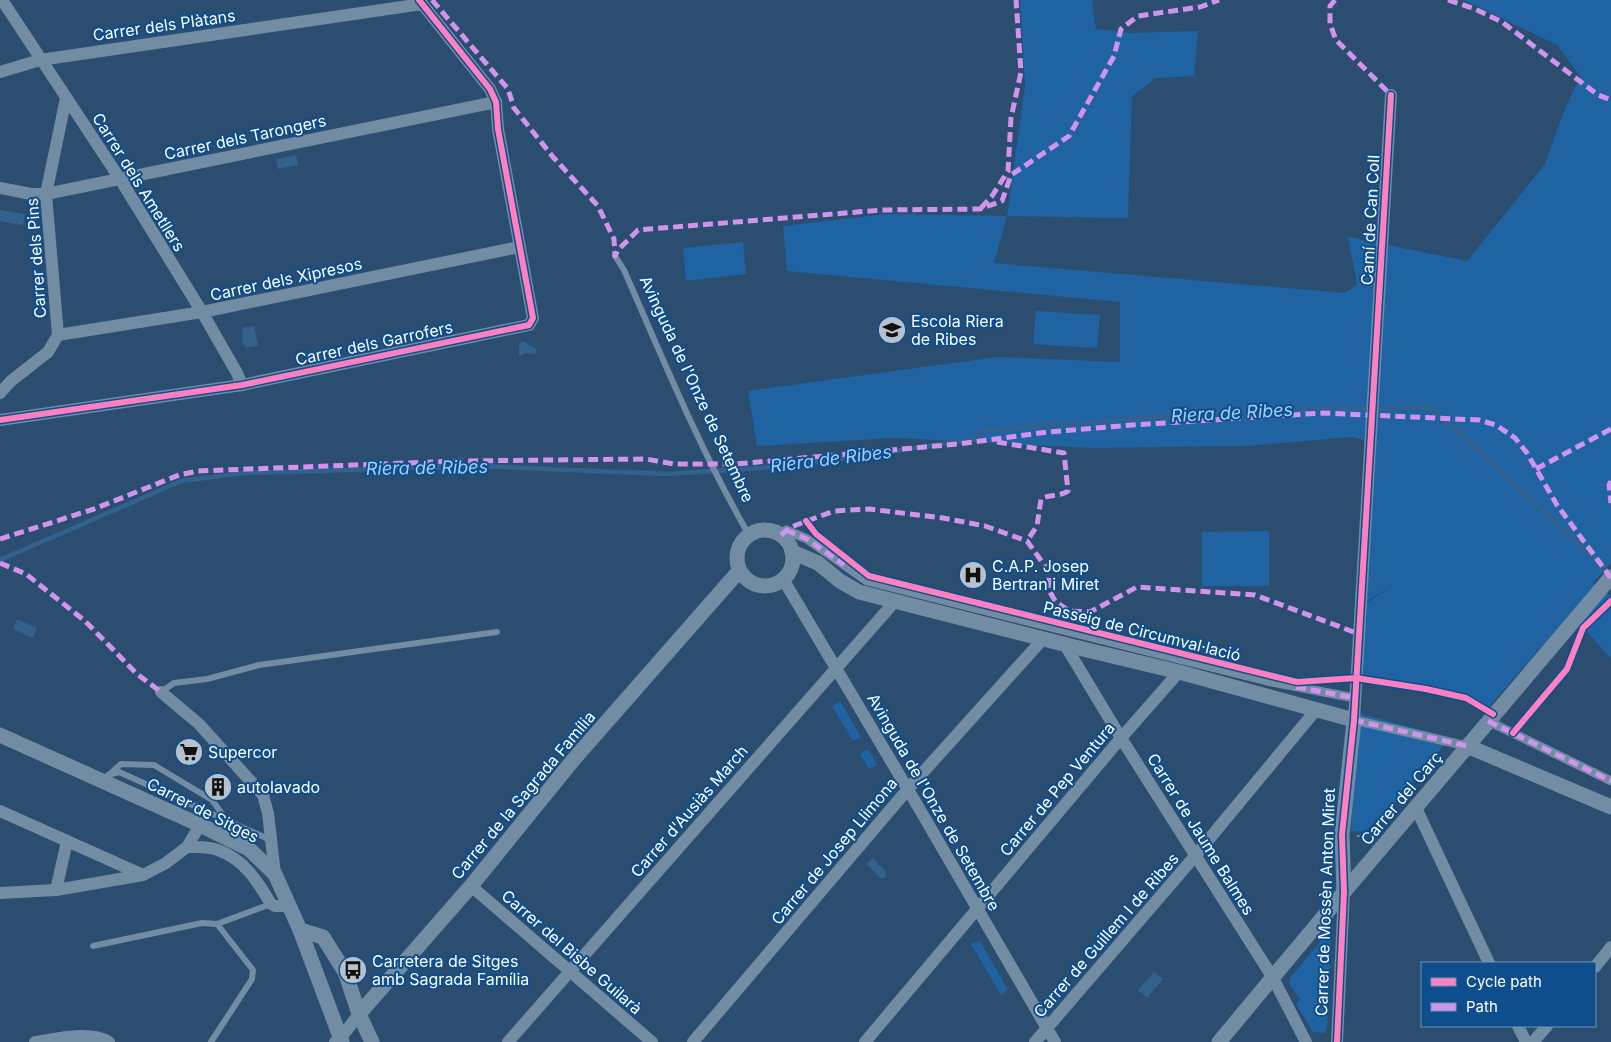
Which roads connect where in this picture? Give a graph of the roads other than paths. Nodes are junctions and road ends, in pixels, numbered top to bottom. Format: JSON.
{"nodes":[{"id":1,"x":2,"y":0,"type":"edge"},
{"id":2,"x":420,"y":2,"type":"edge"},
{"id":3,"x":40,"y":60,"type":"junction"},
{"id":4,"x":0,"y":72,"type":"edge"},
{"id":5,"x":1391,"y":95,"type":"dead end"},
{"id":6,"x":66,"y":98,"type":"junction"},
{"id":7,"x":496,"y":102,"type":"junction"},
{"id":8,"x":120,"y":179,"type":"junction"},
{"id":9,"x":0,"y":188,"type":"edge"},
{"id":10,"x":46,"y":194,"type":"junction"},
{"id":11,"x":519,"y":247,"type":"junction"},
{"id":12,"x":615,"y":256,"type":"dead end"},
{"id":13,"x":202,"y":312,"type":"junction"},
{"id":14,"x":58,"y":335,"type":"junction"},
{"id":15,"x":242,"y":385,"type":"junction"},
{"id":16,"x":0,"y":393,"type":"edge"},
{"id":17,"x":0,"y":420,"type":"edge"},
{"id":18,"x":1366,"y":524,"type":"joint"},
{"id":19,"x":786,"y":530,"type":"dead end"},
{"id":20,"x":749,"y":535,"type":"junction"},
{"id":21,"x":792,"y":552,"type":"junction"},
{"id":22,"x":740,"y":571,"type":"junction"},
{"id":23,"x":1611,"y":577,"type":"edge"},
{"id":24,"x":783,"y":579,"type":"junction"},
{"id":25,"x":892,"y":601,"type":"junction"},
{"id":26,"x":497,"y":632,"type":"dead end"},
{"id":27,"x":1043,"y":639,"type":"junction"},
{"id":28,"x":1065,"y":645,"type":"junction"},
{"id":29,"x":836,"y":669,"type":"junction"},
{"id":30,"x":1179,"y":672,"type":"junction"},
{"id":31,"x":161,"y":692,"type":"joint"},
{"id":32,"x":1355,"y":698,"type":"junction"},
{"id":33,"x":1316,"y":710,"type":"junction"},
{"id":34,"x":1491,"y":718,"type":"junction"},
{"id":35,"x":1354,"y":720,"type":"junction"},
{"id":36,"x":0,"y":735,"type":"edge"},
{"id":37,"x":1121,"y":738,"type":"junction"},
{"id":38,"x":1467,"y":746,"type":"junction"},
{"id":39,"x":107,"y":778,"type":"junction"},
{"id":40,"x":1611,"y":781,"type":"edge"},
{"id":41,"x":908,"y":789,"type":"junction"},
{"id":42,"x":1611,"y":807,"type":"edge"},
{"id":43,"x":1416,"y":808,"type":"junction"},
{"id":44,"x":0,"y":811,"type":"edge"},
{"id":45,"x":226,"y":820,"type":"junction"},
{"id":46,"x":200,"y":825,"type":"junction"},
{"id":47,"x":67,"y":841,"type":"junction"},
{"id":48,"x":271,"y":841,"type":"junction"},
{"id":49,"x":187,"y":847,"type":"junction"},
{"id":50,"x":1195,"y":856,"type":"junction"},
{"id":51,"x":275,"y":874,"type":"junction"},
{"id":52,"x":143,"y":875,"type":"junction"},
{"id":53,"x":471,"y":886,"type":"junction"},
{"id":54,"x":56,"y":890,"type":"junction"},
{"id":55,"x":1344,"y":892,"type":"junction"},
{"id":56,"x":0,"y":893,"type":"edge"},
{"id":57,"x":271,"y":904,"type":"junction"},
{"id":58,"x":289,"y":906,"type":"junction"},
{"id":59,"x":978,"y":908,"type":"junction"},
{"id":60,"x":217,"y":924,"type":"junction"},
{"id":61,"x":300,"y":930,"type":"junction"},
{"id":62,"x":92,"y":946,"type":"dead end"},
{"id":63,"x":1611,"y":947,"type":"edge"},
{"id":64,"x":1489,"y":962,"type":"edge"},
{"id":65,"x":1596,"y":966,"type":"edge"},
{"id":66,"x":569,"y":971,"type":"junction"},
{"id":67,"x":1273,"y":978,"type":"junction"},
{"id":68,"x":359,"y":1014,"type":"junction"},
{"id":69,"x":1518,"y":1027,"type":"edge"},
{"id":70,"x":1546,"y":1027,"type":"edge"},
{"id":71,"x":1047,"y":1029,"type":"junction"},
{"id":72,"x":339,"y":1041,"type":"edge"},
{"id":73,"x":35,"y":1042,"type":"edge"},
{"id":74,"x":109,"y":1042,"type":"edge"},
{"id":75,"x":211,"y":1042,"type":"edge"},
{"id":76,"x":372,"y":1042,"type":"edge"},
{"id":77,"x":508,"y":1042,"type":"edge"},
{"id":78,"x":652,"y":1042,"type":"edge"},
{"id":79,"x":693,"y":1042,"type":"edge"},
{"id":80,"x":865,"y":1042,"type":"edge"},
{"id":81,"x":1035,"y":1042,"type":"edge"},
{"id":82,"x":1055,"y":1042,"type":"edge"},
{"id":83,"x":1219,"y":1042,"type":"edge"},
{"id":84,"x":1306,"y":1042,"type":"edge"},
{"id":85,"x":1337,"y":1042,"type":"edge"},
{"id":86,"x":1526,"y":1042,"type":"edge"},
{"id":87,"x":1534,"y":1042,"type":"edge"}],
"edges":[{"from":1,"to":3,"type":"street","name":"Carrer dels Ametllers"},
{"from":2,"to":3,"type":"street","name":"Carrer dels Plàtans"},
{"from":2,"to":7,"type":"street"},
{"from":3,"to":4,"type":"street","name":"Carrer dels Plàtans"},
{"from":3,"to":6,"type":"street","name":"Carrer dels Ametllers"},
{"from":5,"to":18,"type":"street","name":"Camí de Can Coll"},
{"from":6,"to":8,"type":"street","name":"Carrer dels Ametllers"},
{"from":6,"to":10,"type":"street","name":"Carrer dels Pins"},
{"from":7,"to":8,"type":"street","name":"Carrer dels Tarongers"},
{"from":7,"to":11,"type":"street","name":"Carrer dels Garrofers"},
{"from":8,"to":10,"type":"street","name":"Carrer dels Tarongers"},
{"from":8,"to":13,"type":"street","name":"Carrer dels Ametllers"},
{"from":9,"to":10,"type":"street","name":"Carrer dels Tarongers"},
{"from":10,"to":14,"type":"street","name":"Carrer dels Pins"},
{"from":11,"to":13,"type":"street","name":"Carrer dels Xipresos"},
{"from":11,"to":15,"type":"street","name":"Carrer dels Garrofers"},
{"from":12,"to":20,"type":"lane","name":"Avinguda de l'Onze de Setembre"},
{"from":13,"to":14,"type":"street","name":"Carrer dels Xipresos"},
{"from":13,"to":15,"type":"street","name":"Carrer dels Ametllers"},
{"from":14,"to":16,"type":"street","name":"Carrer dels Pins"},
{"from":15,"to":17,"type":"street","name":"Carrer dels Garrofers"},
{"from":18,"to":32,"type":"street","name":"Carrer de Mossèn Anton Miret"},
{"from":19,"to":32,"type":"street","name":"Passeig de Circumval·lació"},
{"from":20,"to":21,"type":"street"},
{"from":20,"to":22,"type":"street"},
{"from":21,"to":24,"type":"street"},
{"from":21,"to":25,"type":"street","name":"Passeig de Circumval·lació"},
{"from":22,"to":24,"type":"street"},
{"from":22,"to":53,"type":"street","name":"Carrer de la Sagrada Família"},
{"from":23,"to":34,"type":"street","name":"Carrer del Carç"},
{"from":24,"to":29,"type":"street","name":"Avinguda de l'Onze de Setembre"},
{"from":25,"to":27,"type":"street","name":"Passeig de Circumval·lació"},
{"from":25,"to":29,"type":"street","name":"Carrer d'Ausiàs March"},
{"from":26,"to":31,"type":"lane"},
{"from":27,"to":28,"type":"street","name":"Passeig de Circumval·lació"},
{"from":27,"to":41,"type":"street","name":"Carrer de Josep Llimona"},
{"from":28,"to":30,"type":"street","name":"Passeig de Circumval·lació"},
{"from":28,"to":37,"type":"street","name":"Carrer de Jaume Balmes"},
{"from":29,"to":41,"type":"street","name":"Avinguda de l'Onze de Setembre"},
{"from":29,"to":66,"type":"street","name":"Carrer d'Ausiàs March"},
{"from":30,"to":33,"type":"street","name":"Passeig de Circumval·lació"},
{"from":30,"to":37,"type":"street","name":"Carrer de Pep Ventura"},
{"from":31,"to":48,"type":"street"},
{"from":32,"to":35,"type":"street","name":"Carrer de Mossèn Anton Miret"},
{"from":33,"to":35,"type":"street","name":"Passeig de Circumval·lació"},
{"from":33,"to":50,"type":"street","name":"Carrer de Guillem I de Ribes"},
{"from":34,"to":38,"type":"street","name":"Carrer del Carç"},
{"from":34,"to":40,"type":"street"},
{"from":35,"to":38,"type":"street","name":"Passeig de Circumval·lació"},
{"from":35,"to":55,"type":"street","name":"Carrer de Mossèn Anton Miret"},
{"from":36,"to":39,"type":"street","name":"Carrer de Sitges"},
{"from":37,"to":50,"type":"street","name":"Carrer de Jaume Balmes"},
{"from":37,"to":59,"type":"street","name":"Carrer de Pep Ventura"},
{"from":38,"to":42,"type":"street","name":"Passeig de Circumval·lació"},
{"from":38,"to":43,"type":"street","name":"Carrer del Carç"},
{"from":39,"to":45,"type":"lane"},
{"from":39,"to":45,"type":"lane"},
{"from":39,"to":46,"type":"street","name":"Carrer de Sitges"},
{"from":41,"to":59,"type":"street","name":"Avinguda de l'Onze de Setembre"},
{"from":41,"to":79,"type":"street","name":"Carrer de Josep Llimona"},
{"from":43,"to":55,"type":"street","name":"Carrer del Carç"},
{"from":43,"to":64,"type":"street"},
{"from":44,"to":47,"type":"street"},
{"from":45,"to":48,"type":"lane"},
{"from":46,"to":49,"type":"street"},
{"from":46,"to":51,"type":"street","name":"Carrer de Sitges"},
{"from":47,"to":52,"type":"street"},
{"from":47,"to":54,"type":"street"},
{"from":48,"to":51,"type":"street"},
{"from":49,"to":52,"type":"street"},
{"from":49,"to":57,"type":"street"},
{"from":50,"to":67,"type":"street","name":"Carrer de Jaume Balmes"},
{"from":50,"to":71,"type":"street","name":"Carrer de Guillem I de Ribes"},
{"from":51,"to":58,"type":"street","name":"Carrer de Sitges"},
{"from":52,"to":54,"type":"street"},
{"from":53,"to":66,"type":"street","name":"Carrer del Bisbe Guilarà"},
{"from":53,"to":68,"type":"street","name":"Carrer de la Sagrada Família"},
{"from":54,"to":56,"type":"street"},
{"from":55,"to":67,"type":"street","name":"Carrer del Carç"},
{"from":55,"to":85,"type":"street","name":"Carrer de Mossèn Anton Miret"},
{"from":57,"to":58,"type":"street"},
{"from":57,"to":60,"type":"lane"},
{"from":58,"to":61,"type":"street","name":"Carrer de Sitges"},
{"from":59,"to":71,"type":"street","name":"Avinguda de l'Onze de Setembre"},
{"from":59,"to":80,"type":"street","name":"Carrer de Pep Ventura"},
{"from":60,"to":62,"type":"lane"},
{"from":60,"to":75,"type":"lane"},
{"from":61,"to":68,"type":"street"},
{"from":61,"to":72,"type":"street","name":"Carrer de Sitges"},
{"from":63,"to":65,"type":"street"},
{"from":66,"to":77,"type":"street","name":"Carrer d'Ausiàs March"},
{"from":66,"to":78,"type":"street","name":"Carrer del Bisbe Guilarà"},
{"from":67,"to":83,"type":"street","name":"Carrer del Carç"},
{"from":67,"to":84,"type":"street","name":"Carrer de Jaume Balmes"},
{"from":68,"to":72,"type":"street","name":"Carrer de la Sagrada Família"},
{"from":68,"to":76,"type":"street"},
{"from":69,"to":86,"type":"street"},
{"from":70,"to":87,"type":"street"},
{"from":71,"to":81,"type":"street","name":"Carrer de Guillem I de Ribes"},
{"from":71,"to":82,"type":"street","name":"Avinguda de l'Onze de Setembre"},
{"from":73,"to":74,"type":"street"}]}
